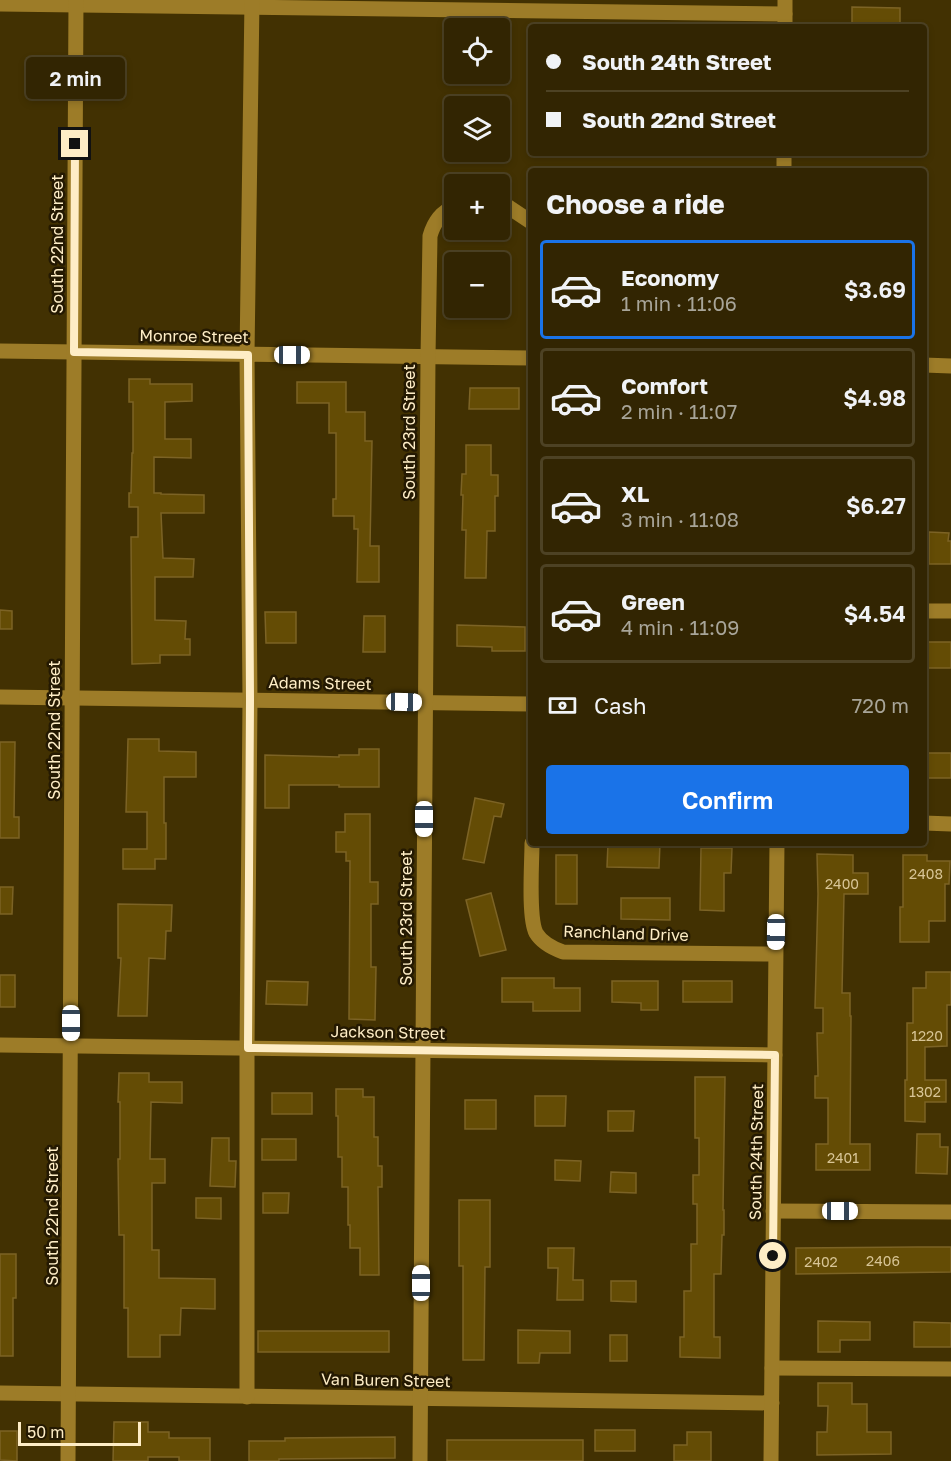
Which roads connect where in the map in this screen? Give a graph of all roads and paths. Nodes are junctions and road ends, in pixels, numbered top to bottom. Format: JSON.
{"nodes":[{"id":1,"x":76,"y":2,"type":"edge"},
{"id":2,"x":0,"y":4,"type":"edge"},
{"id":3,"x":252,"y":4,"type":"edge"},
{"id":4,"x":429,"y":5,"type":"edge"},
{"id":5,"x":605,"y":6,"type":"edge"},
{"id":6,"x":785,"y":14,"type":"edge"},
{"id":7,"x":510,"y":208,"type":"edge"},
{"id":8,"x":444,"y":213,"type":"edge"},
{"id":9,"x":528,"y":220,"type":"edge"},
{"id":10,"x":0,"y":351,"type":"edge"},
{"id":11,"x":74,"y":352,"type":"junction"},
{"id":12,"x":248,"y":355,"type":"junction"},
{"id":13,"x":428,"y":357,"type":"junction"},
{"id":14,"x":528,"y":358,"type":"edge"},
{"id":15,"x":927,"y":365,"type":"edge"},
{"id":16,"x":951,"y":366,"type":"edge"},
{"id":17,"x":927,"y":610,"type":"edge"},
{"id":18,"x":951,"y":611,"type":"edge"},
{"id":19,"x":0,"y":697,"type":"edge"},
{"id":20,"x":72,"y":698,"type":"junction"},
{"id":21,"x":250,"y":700,"type":"junction"},
{"id":22,"x":425,"y":703,"type":"junction"},
{"id":23,"x":528,"y":704,"type":"edge"},
{"id":24,"x":927,"y":824,"type":"edge"},
{"id":25,"x":951,"y":824,"type":"edge"},
{"id":26,"x":532,"y":846,"type":"edge"},
{"id":27,"x":777,"y":846,"type":"edge"},
{"id":28,"x":776,"y":954,"type":"junction"},
{"id":29,"x":0,"y":1045,"type":"edge"},
{"id":30,"x":71,"y":1046,"type":"junction"},
{"id":31,"x":248,"y":1048,"type":"junction"},
{"id":32,"x":423,"y":1051,"type":"junction"},
{"id":33,"x":775,"y":1055,"type":"junction"},
{"id":34,"x":773,"y":1211,"type":"junction"},
{"id":35,"x":951,"y":1212,"type":"edge"},
{"id":36,"x":772,"y":1368,"type":"junction"},
{"id":37,"x":951,"y":1370,"type":"edge"},
{"id":38,"x":0,"y":1393,"type":"edge"},
{"id":39,"x":68,"y":1394,"type":"junction"},
{"id":40,"x":248,"y":1396,"type":"junction"},
{"id":41,"x":420,"y":1399,"type":"junction"},
{"id":42,"x":772,"y":1403,"type":"junction"},
{"id":43,"x":68,"y":1461,"type":"edge"},
{"id":44,"x":420,"y":1461,"type":"edge"},
{"id":45,"x":771,"y":1461,"type":"edge"}],
"edges":[{"from":1,"to":2,"type":"street"},
{"from":1,"to":3,"type":"street"},
{"from":1,"to":11,"type":"street","name":"South 22nd Street"},
{"from":3,"to":4,"type":"street"},
{"from":3,"to":12,"type":"street"},
{"from":4,"to":5,"type":"street"},
{"from":5,"to":6,"type":"street"},
{"from":7,"to":9,"type":"street"},
{"from":8,"to":13,"type":"street","name":"South 23rd Street"},
{"from":10,"to":11,"type":"street","name":"Monroe Street"},
{"from":11,"to":12,"type":"street","name":"Monroe Street"},
{"from":11,"to":20,"type":"street","name":"South 22nd Street"},
{"from":12,"to":13,"type":"street","name":"Monroe Street"},
{"from":12,"to":21,"type":"street"},
{"from":13,"to":14,"type":"street","name":"Monroe Street"},
{"from":13,"to":22,"type":"street","name":"South 23rd Street"},
{"from":15,"to":16,"type":"street"},
{"from":17,"to":18,"type":"street"},
{"from":19,"to":20,"type":"street","name":"Adams Street"},
{"from":20,"to":21,"type":"street","name":"Adams Street"},
{"from":20,"to":30,"type":"street","name":"South 22nd Street"},
{"from":21,"to":22,"type":"street","name":"Adams Street"},
{"from":21,"to":31,"type":"street"},
{"from":22,"to":23,"type":"street","name":"Adams Street"},
{"from":22,"to":32,"type":"street","name":"South 23rd Street"},
{"from":24,"to":25,"type":"street"},
{"from":26,"to":28,"type":"street","name":"Ranchland Drive"},
{"from":27,"to":28,"type":"street","name":"South 24th Street"},
{"from":28,"to":33,"type":"street","name":"South 24th Street"},
{"from":29,"to":30,"type":"street","name":"Jackson Street"},
{"from":30,"to":31,"type":"street","name":"Jackson Street"},
{"from":30,"to":39,"type":"street","name":"South 22nd Street"},
{"from":31,"to":32,"type":"street","name":"Jackson Street"},
{"from":31,"to":40,"type":"street"},
{"from":32,"to":33,"type":"street","name":"Jackson Street"},
{"from":32,"to":41,"type":"street","name":"South 23rd Street"},
{"from":33,"to":34,"type":"street","name":"South 24th Street"},
{"from":34,"to":35,"type":"street"},
{"from":34,"to":36,"type":"street","name":"South 24th Street"},
{"from":36,"to":37,"type":"street"},
{"from":36,"to":42,"type":"street","name":"South 24th Street"},
{"from":38,"to":39,"type":"street","name":"Van Buren Street"},
{"from":39,"to":40,"type":"street","name":"Van Buren Street"},
{"from":39,"to":43,"type":"street","name":"South 22nd Street"},
{"from":40,"to":41,"type":"street","name":"Van Buren Street"},
{"from":41,"to":42,"type":"street","name":"Van Buren Street"},
{"from":41,"to":44,"type":"street","name":"South 23rd Street"},
{"from":42,"to":45,"type":"street","name":"South 24th Street"}]}
